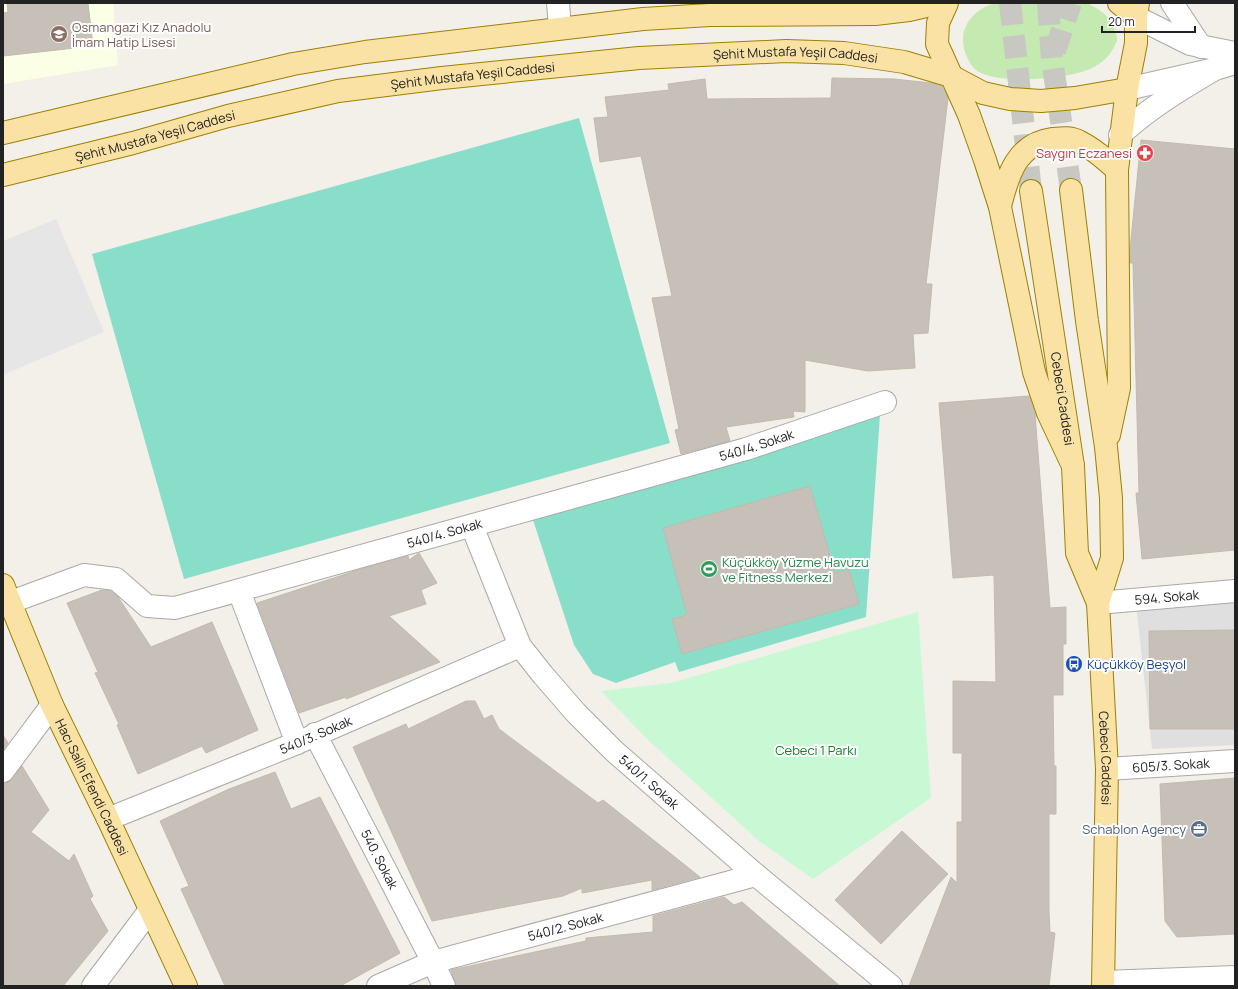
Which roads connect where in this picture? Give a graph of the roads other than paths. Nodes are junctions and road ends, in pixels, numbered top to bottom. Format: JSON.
{"nodes":[{"id":1,"x":558,"y":3,"type":"edge"},
{"id":2,"x":835,"y":3,"type":"edge"},
{"id":3,"x":939,"y":3,"type":"edge"},
{"id":4,"x":947,"y":3,"type":"edge"},
{"id":5,"x":1119,"y":3,"type":"edge"},
{"id":6,"x":1172,"y":3,"type":"edge"},
{"id":7,"x":1137,"y":10,"type":"edge"},
{"id":8,"x":807,"y":16,"type":"junction"},
{"id":9,"x":560,"y":28,"type":"junction"},
{"id":10,"x":1201,"y":47,"type":"junction"},
{"id":11,"x":1235,"y":53,"type":"edge"},
{"id":12,"x":1225,"y":66,"type":"edge"},
{"id":13,"x":951,"y":76,"type":"junction"},
{"id":14,"x":1127,"y":89,"type":"junction"},
{"id":15,"x":3,"y":133,"type":"edge"},
{"id":16,"x":1120,"y":135,"type":"junction"},
{"id":17,"x":1117,"y":170,"type":"junction"},
{"id":18,"x":3,"y":175,"type":"edge"},
{"id":19,"x":1071,"y":190,"type":"tunnel mouth"},
{"id":20,"x":1032,"y":191,"type":"tunnel mouth"},
{"id":21,"x":1000,"y":207,"type":"junction"},
{"id":22,"x":885,"y":402,"type":"dead end"},
{"id":23,"x":1106,"y":447,"type":"junction"},
{"id":24,"x":1073,"y":466,"type":"junction"},
{"id":25,"x":472,"y":526,"type":"junction"},
{"id":26,"x":240,"y":591,"type":"junction"},
{"id":27,"x":1235,"y":591,"type":"edge"},
{"id":28,"x":7,"y":594,"type":"edge"},
{"id":29,"x":1098,"y":603,"type":"junction"},
{"id":30,"x":520,"y":646,"type":"junction"},
{"id":31,"x":52,"y":705,"type":"junction"},
{"id":32,"x":306,"y":738,"type":"junction"},
{"id":33,"x":1235,"y":761,"type":"edge"},
{"id":34,"x":1107,"y":770,"type":"junction"},
{"id":35,"x":3,"y":772,"type":"edge"},
{"id":36,"x":108,"y":819,"type":"junction"},
{"id":37,"x":756,"y":875,"type":"junction"},
{"id":38,"x":150,"y":910,"type":"junction"},
{"id":39,"x":433,"y":962,"type":"junction"},
{"id":40,"x":1235,"y":977,"type":"edge"},
{"id":41,"x":1103,"y":984,"type":"edge"},
{"id":42,"x":93,"y":986,"type":"edge"},
{"id":43,"x":186,"y":986,"type":"edge"},
{"id":44,"x":378,"y":986,"type":"edge"},
{"id":45,"x":444,"y":986,"type":"edge"},
{"id":46,"x":891,"y":986,"type":"edge"}],
"edges":[{"from":1,"to":9,"type":"street"},
{"from":2,"to":8,"type":"main road"},
{"from":3,"to":8,"type":"main road"},
{"from":4,"to":13,"type":"main road"},
{"from":5,"to":7,"type":"main road"},
{"from":6,"to":10,"type":"street"},
{"from":7,"to":10,"type":"street"},
{"from":7,"to":14,"type":"main road"},
{"from":8,"to":9,"type":"main road"},
{"from":9,"to":15,"type":"main road"},
{"from":10,"to":11,"type":"street"},
{"from":12,"to":14,"type":"street"},
{"from":12,"to":16,"type":"street"},
{"from":13,"to":14,"type":"main road","name":"Şehit Mustafa Yeşil Caddesi"},
{"from":13,"to":18,"type":"main road","name":"Şehit Mustafa Yeşil Caddesi"},
{"from":13,"to":21,"type":"main road"},
{"from":14,"to":16,"type":"main road"},
{"from":16,"to":17,"type":"main road"},
{"from":17,"to":21,"type":"main road"},
{"from":17,"to":23,"type":"main road"},
{"from":19,"to":23,"type":"main road","name":"Cebeci Caddesi"},
{"from":20,"to":24,"type":"main road","name":"Cebeci Caddesi"},
{"from":21,"to":24,"type":"main road"},
{"from":22,"to":25,"type":"street","name":"540/4. Sokak"},
{"from":23,"to":29,"type":"main road","name":"Cebeci Caddesi"},
{"from":24,"to":29,"type":"main road","name":"Cebeci Caddesi"},
{"from":25,"to":26,"type":"street","name":"540/4. Sokak"},
{"from":25,"to":30,"type":"street","name":"540/1. Sokak"},
{"from":26,"to":28,"type":"street","name":"540/4. Sokak"},
{"from":26,"to":32,"type":"street","name":"540. Sokak"},
{"from":27,"to":29,"type":"street","name":"594. Sokak"},
{"from":28,"to":31,"type":"main road","name":"Hacı Salih Efendi Caddesi"},
{"from":29,"to":34,"type":"main road","name":"Cebeci Caddesi"},
{"from":30,"to":32,"type":"street","name":"540/3. Sokak"},
{"from":30,"to":37,"type":"street","name":"540/1. Sokak"},
{"from":31,"to":35,"type":"street"},
{"from":31,"to":36,"type":"main road","name":"Hacı Salih Efendi Caddesi"},
{"from":32,"to":36,"type":"street","name":"540/3. Sokak"},
{"from":32,"to":39,"type":"street","name":"540. Sokak"},
{"from":33,"to":34,"type":"street","name":"605/3. Sokak"},
{"from":34,"to":41,"type":"main road","name":"Cebeci Caddesi"},
{"from":36,"to":38,"type":"main road","name":"Hacı Salih Efendi Caddesi"},
{"from":37,"to":39,"type":"street","name":"540/2. Sokak"},
{"from":37,"to":46,"type":"street","name":"540/1. Sokak"},
{"from":38,"to":42,"type":"street"},
{"from":38,"to":43,"type":"main road","name":"Hacı Salih Efendi Caddesi"},
{"from":39,"to":44,"type":"street","name":"540/2. Sokak"},
{"from":39,"to":45,"type":"street","name":"540. Sokak"},
{"from":40,"to":41,"type":"street"}]}
